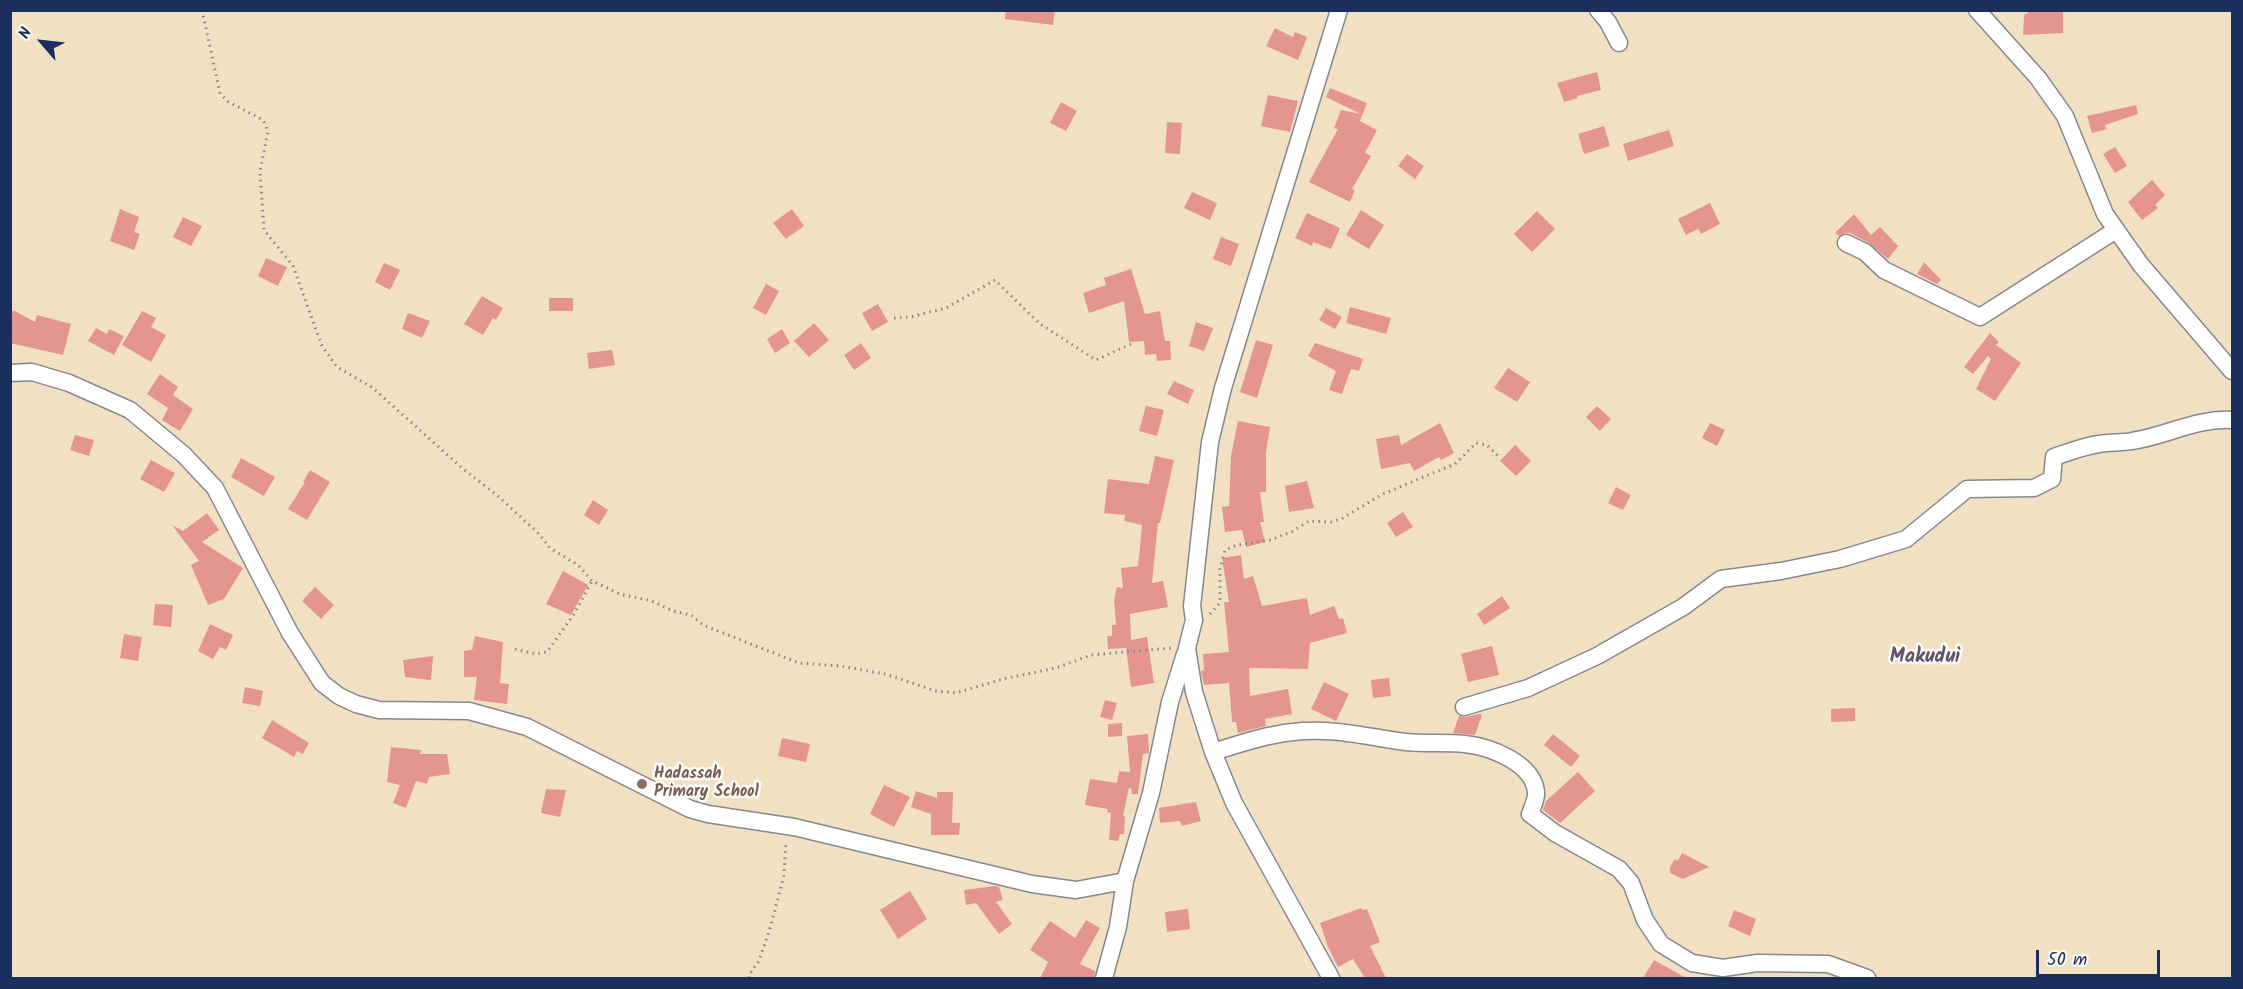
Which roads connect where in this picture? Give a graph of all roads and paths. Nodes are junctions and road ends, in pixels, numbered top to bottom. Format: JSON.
{"nodes":[{"id":1,"x":202,"y":10,"type":"edge"},
{"id":2,"x":1339,"y":10,"type":"edge"},
{"id":3,"x":1598,"y":10,"type":"edge"},
{"id":4,"x":1977,"y":10,"type":"edge"},
{"id":5,"x":1619,"y":43,"type":"dead end"},
{"id":6,"x":2116,"y":230,"type":"junction"},
{"id":7,"x":1846,"y":243,"type":"dead end"},
{"id":8,"x":894,"y":318,"type":"dead end"},
{"id":9,"x":1131,"y":344,"type":"dead end"},
{"id":10,"x":2232,"y":371,"type":"edge"},
{"id":11,"x":10,"y":373,"type":"edge"},
{"id":12,"x":2232,"y":420,"type":"edge"},
{"id":13,"x":1500,"y":458,"type":"dead end"},
{"id":14,"x":592,"y":581,"type":"junction"},
{"id":15,"x":1194,"y":620,"type":"junction"},
{"id":16,"x":1187,"y":648,"type":"junction"},
{"id":17,"x":515,"y":649,"type":"dead end"},
{"id":18,"x":1464,"y":707,"type":"dead end"},
{"id":19,"x":1213,"y":752,"type":"junction"},
{"id":20,"x":794,"y":826,"type":"junction"},
{"id":21,"x":1125,"y":881,"type":"junction"},
{"id":22,"x":1723,"y":968,"type":"junction"},
{"id":23,"x":749,"y":978,"type":"edge"},
{"id":24,"x":1104,"y":978,"type":"edge"},
{"id":25,"x":1331,"y":978,"type":"edge"},
{"id":26,"x":1753,"y":978,"type":"edge"},
{"id":27,"x":1866,"y":978,"type":"edge"}],
"edges":[{"from":1,"to":14,"type":"path"},
{"from":2,"to":15,"type":"street"},
{"from":3,"to":5,"type":"street"},
{"from":4,"to":6,"type":"street"},
{"from":6,"to":7,"type":"street"},
{"from":6,"to":10,"type":"street"},
{"from":8,"to":9,"type":"path"},
{"from":11,"to":20,"type":"street"},
{"from":12,"to":18,"type":"street"},
{"from":13,"to":15,"type":"path"},
{"from":14,"to":16,"type":"path"},
{"from":14,"to":17,"type":"path"},
{"from":15,"to":16,"type":"street"},
{"from":16,"to":19,"type":"street"},
{"from":16,"to":21,"type":"street"},
{"from":19,"to":22,"type":"street"},
{"from":19,"to":25,"type":"street"},
{"from":20,"to":21,"type":"street"},
{"from":20,"to":23,"type":"path"},
{"from":21,"to":24,"type":"street"},
{"from":22,"to":26,"type":"street"},
{"from":22,"to":27,"type":"street"}]}
